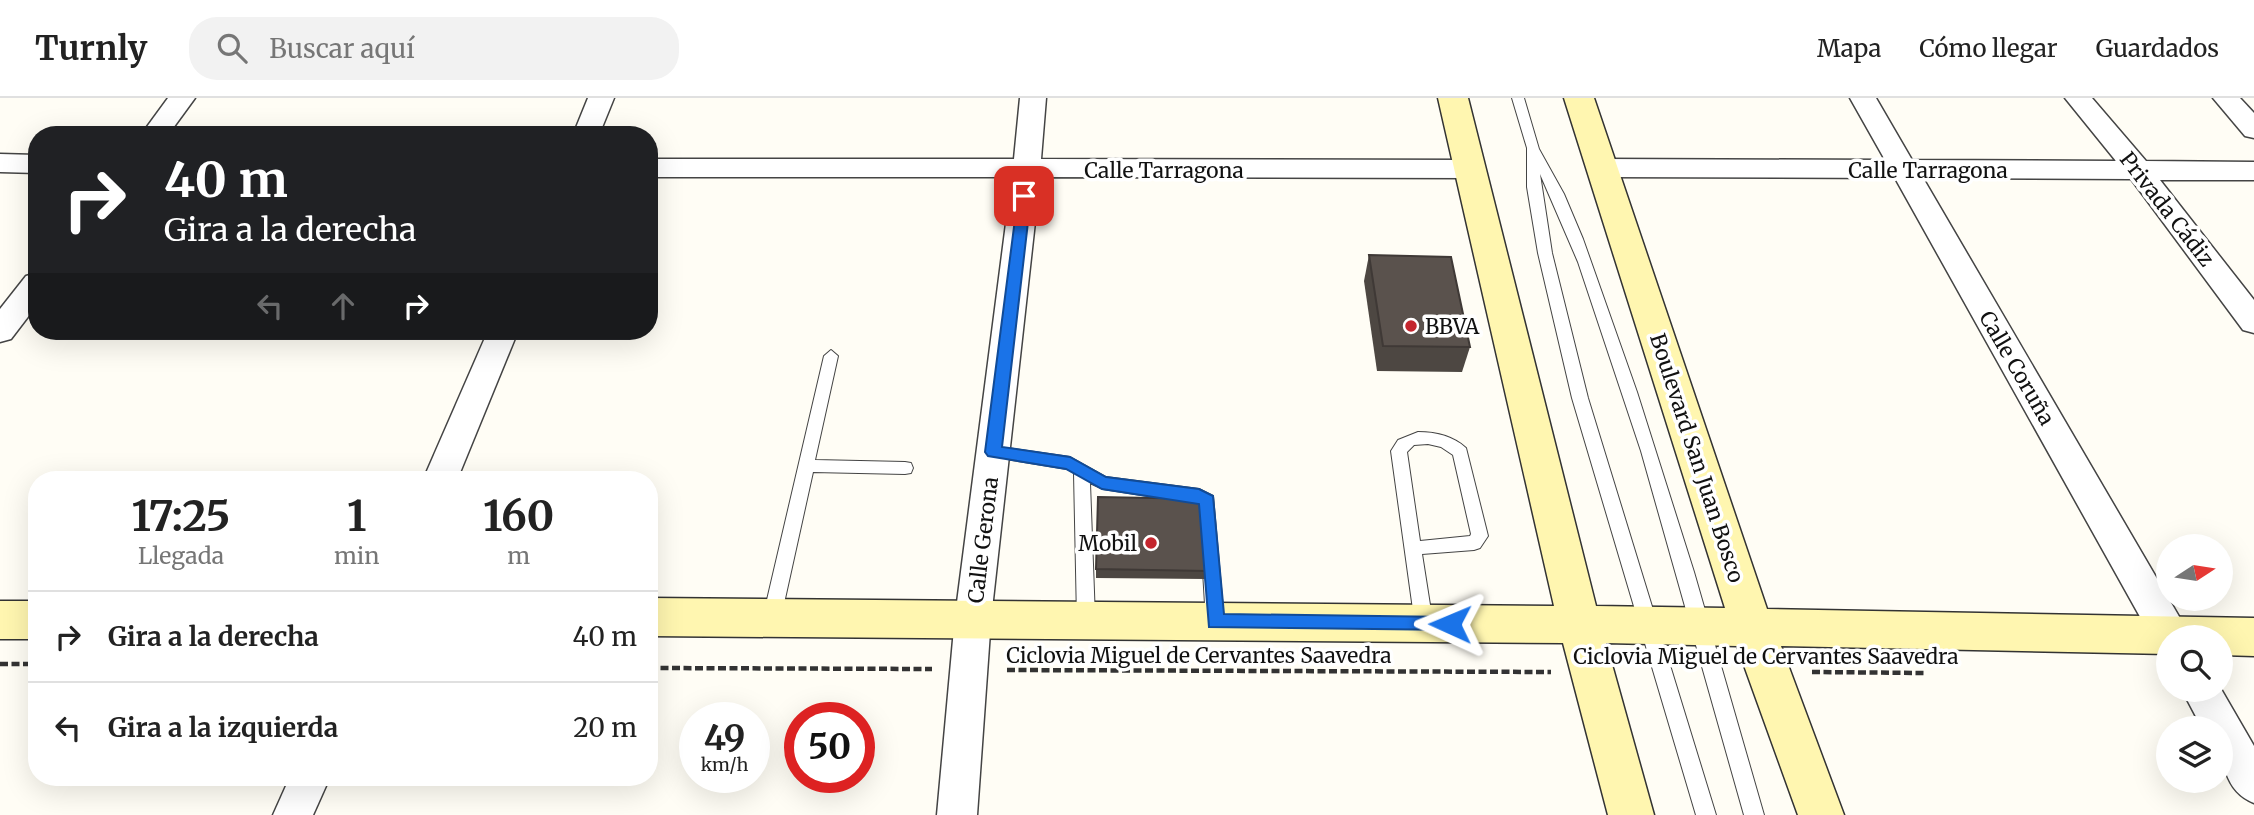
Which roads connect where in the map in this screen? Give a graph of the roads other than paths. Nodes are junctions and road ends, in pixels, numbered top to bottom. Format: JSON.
{"nodes":[{"id":1,"x":182,"y":98,"type":"edge"},
{"id":2,"x":601,"y":98,"type":"edge"},
{"id":3,"x":1033,"y":98,"type":"edge"},
{"id":4,"x":1453,"y":98,"type":"edge"},
{"id":5,"x":1518,"y":98,"type":"edge"},
{"id":6,"x":1579,"y":98,"type":"edge"},
{"id":7,"x":1863,"y":98,"type":"edge"},
{"id":8,"x":2078,"y":98,"type":"edge"},
{"id":9,"x":2226,"y":98,"type":"edge"},
{"id":10,"x":161,"y":126,"type":"edge"},
{"id":11,"x":590,"y":126,"type":"edge"},
{"id":12,"x":2254,"y":130,"type":"edge"},
{"id":13,"x":1533,"y":148,"type":"junction"},
{"id":14,"x":0,"y":163,"type":"edge"},
{"id":15,"x":28,"y":164,"type":"edge"},
{"id":16,"x":658,"y":168,"type":"edge"},
{"id":17,"x":1603,"y":168,"type":"junction"},
{"id":18,"x":1470,"y":169,"type":"junction"},
{"id":19,"x":1027,"y":170,"type":"junction"},
{"id":20,"x":1904,"y":170,"type":"junction"},
{"id":21,"x":2138,"y":170,"type":"junction"},
{"id":22,"x":2254,"y":171,"type":"edge"},
{"id":23,"x":28,"y":295,"type":"edge"},
{"id":24,"x":2254,"y":322,"type":"edge"},
{"id":25,"x":0,"y":331,"type":"edge"},
{"id":26,"x":499,"y":340,"type":"edge"},
{"id":27,"x":831,"y":356,"type":"dead end"},
{"id":28,"x":993,"y":452,"type":"junction"},
{"id":29,"x":807,"y":466,"type":"junction"},
{"id":30,"x":905,"y":468,"type":"dead end"},
{"id":31,"x":444,"y":471,"type":"edge"},
{"id":32,"x":1082,"y":471,"type":"junction"},
{"id":33,"x":1415,"y":548,"type":"junction"},
{"id":34,"x":658,"y":617,"type":"edge"},
{"id":35,"x":772,"y":617,"type":"junction"},
{"id":36,"x":973,"y":618,"type":"junction"},
{"id":37,"x":1086,"y":619,"type":"junction"},
{"id":38,"x":0,"y":620,"type":"edge"},
{"id":39,"x":28,"y":620,"type":"edge"},
{"id":40,"x":1215,"y":621,"type":"junction"},
{"id":41,"x":1424,"y":624,"type":"junction"},
{"id":42,"x":1648,"y":625,"type":"junction"},
{"id":43,"x":2164,"y":625,"type":"edge"},
{"id":44,"x":1580,"y":626,"type":"junction"},
{"id":45,"x":1699,"y":626,"type":"junction"},
{"id":46,"x":1752,"y":627,"type":"junction"},
{"id":47,"x":2156,"y":636,"type":"edge"},
{"id":48,"x":2233,"y":637,"type":"edge"},
{"id":49,"x":2254,"y":637,"type":"edge"},
{"id":50,"x":2208,"y":702,"type":"edge"},
{"id":51,"x":2254,"y":784,"type":"edge"},
{"id":52,"x":306,"y":786,"type":"edge"},
{"id":53,"x":293,"y":815,"type":"edge"},
{"id":54,"x":957,"y":815,"type":"edge"},
{"id":55,"x":1631,"y":815,"type":"edge"},
{"id":56,"x":1706,"y":815,"type":"edge"},
{"id":57,"x":1754,"y":815,"type":"edge"},
{"id":58,"x":1821,"y":815,"type":"edge"}],
"edges":[{"from":1,"to":10,"type":"street"},
{"from":2,"to":11,"type":"street"},
{"from":3,"to":19,"type":"street","name":"Calle Gerona"},
{"from":4,"to":18,"type":"street"},
{"from":5,"to":13,"type":"lane"},
{"from":6,"to":17,"type":"street","name":"Boulevard San Juan Bosco"},
{"from":7,"to":20,"type":"street","name":"Calle Coruña"},
{"from":8,"to":21,"type":"street","name":"Privada Cádiz"},
{"from":9,"to":12,"type":"street"},
{"from":13,"to":42,"type":"lane"},
{"from":13,"to":45,"type":"lane"},
{"from":14,"to":15,"type":"street"},
{"from":16,"to":19,"type":"street","name":"Calle Tarragona"},
{"from":17,"to":20,"type":"street","name":"Calle Tarragona"},
{"from":17,"to":46,"type":"street","name":"Boulevard San Juan Bosco"},
{"from":18,"to":19,"type":"street","name":"Calle Tarragona"},
{"from":18,"to":44,"type":"street"},
{"from":19,"to":28,"type":"street","name":"Calle Gerona"},
{"from":20,"to":21,"type":"street","name":"Calle Tarragona"},
{"from":20,"to":43,"type":"street","name":"Calle Coruña"},
{"from":21,"to":22,"type":"street","name":"Calle Tarragona"},
{"from":21,"to":24,"type":"street","name":"Privada Cádiz"},
{"from":23,"to":25,"type":"street"},
{"from":26,"to":31,"type":"street"},
{"from":27,"to":29,"type":"lane"},
{"from":28,"to":32,"type":"lane"},
{"from":28,"to":36,"type":"street","name":"Calle Gerona"},
{"from":29,"to":30,"type":"lane"},
{"from":29,"to":35,"type":"lane"},
{"from":32,"to":37,"type":"lane"},
{"from":32,"to":40,"type":"lane"},
{"from":33,"to":33,"type":"lane"},
{"from":33,"to":41,"type":"lane"},
{"from":34,"to":35,"type":"street"},
{"from":35,"to":36,"type":"street"},
{"from":36,"to":37,"type":"street"},
{"from":36,"to":54,"type":"street","name":"Calle Gerona"},
{"from":37,"to":40,"type":"street"},
{"from":38,"to":39,"type":"street"},
{"from":40,"to":41,"type":"street"},
{"from":41,"to":44,"type":"street"},
{"from":42,"to":44,"type":"street"},
{"from":42,"to":45,"type":"street"},
{"from":42,"to":56,"type":"lane"},
{"from":44,"to":55,"type":"street"},
{"from":45,"to":46,"type":"street"},
{"from":45,"to":57,"type":"lane"},
{"from":46,"to":47,"type":"street"},
{"from":46,"to":58,"type":"street","name":"Boulevard San Juan Bosco"},
{"from":48,"to":49,"type":"street"},
{"from":50,"to":51,"type":"street"},
{"from":52,"to":53,"type":"street"}]}
